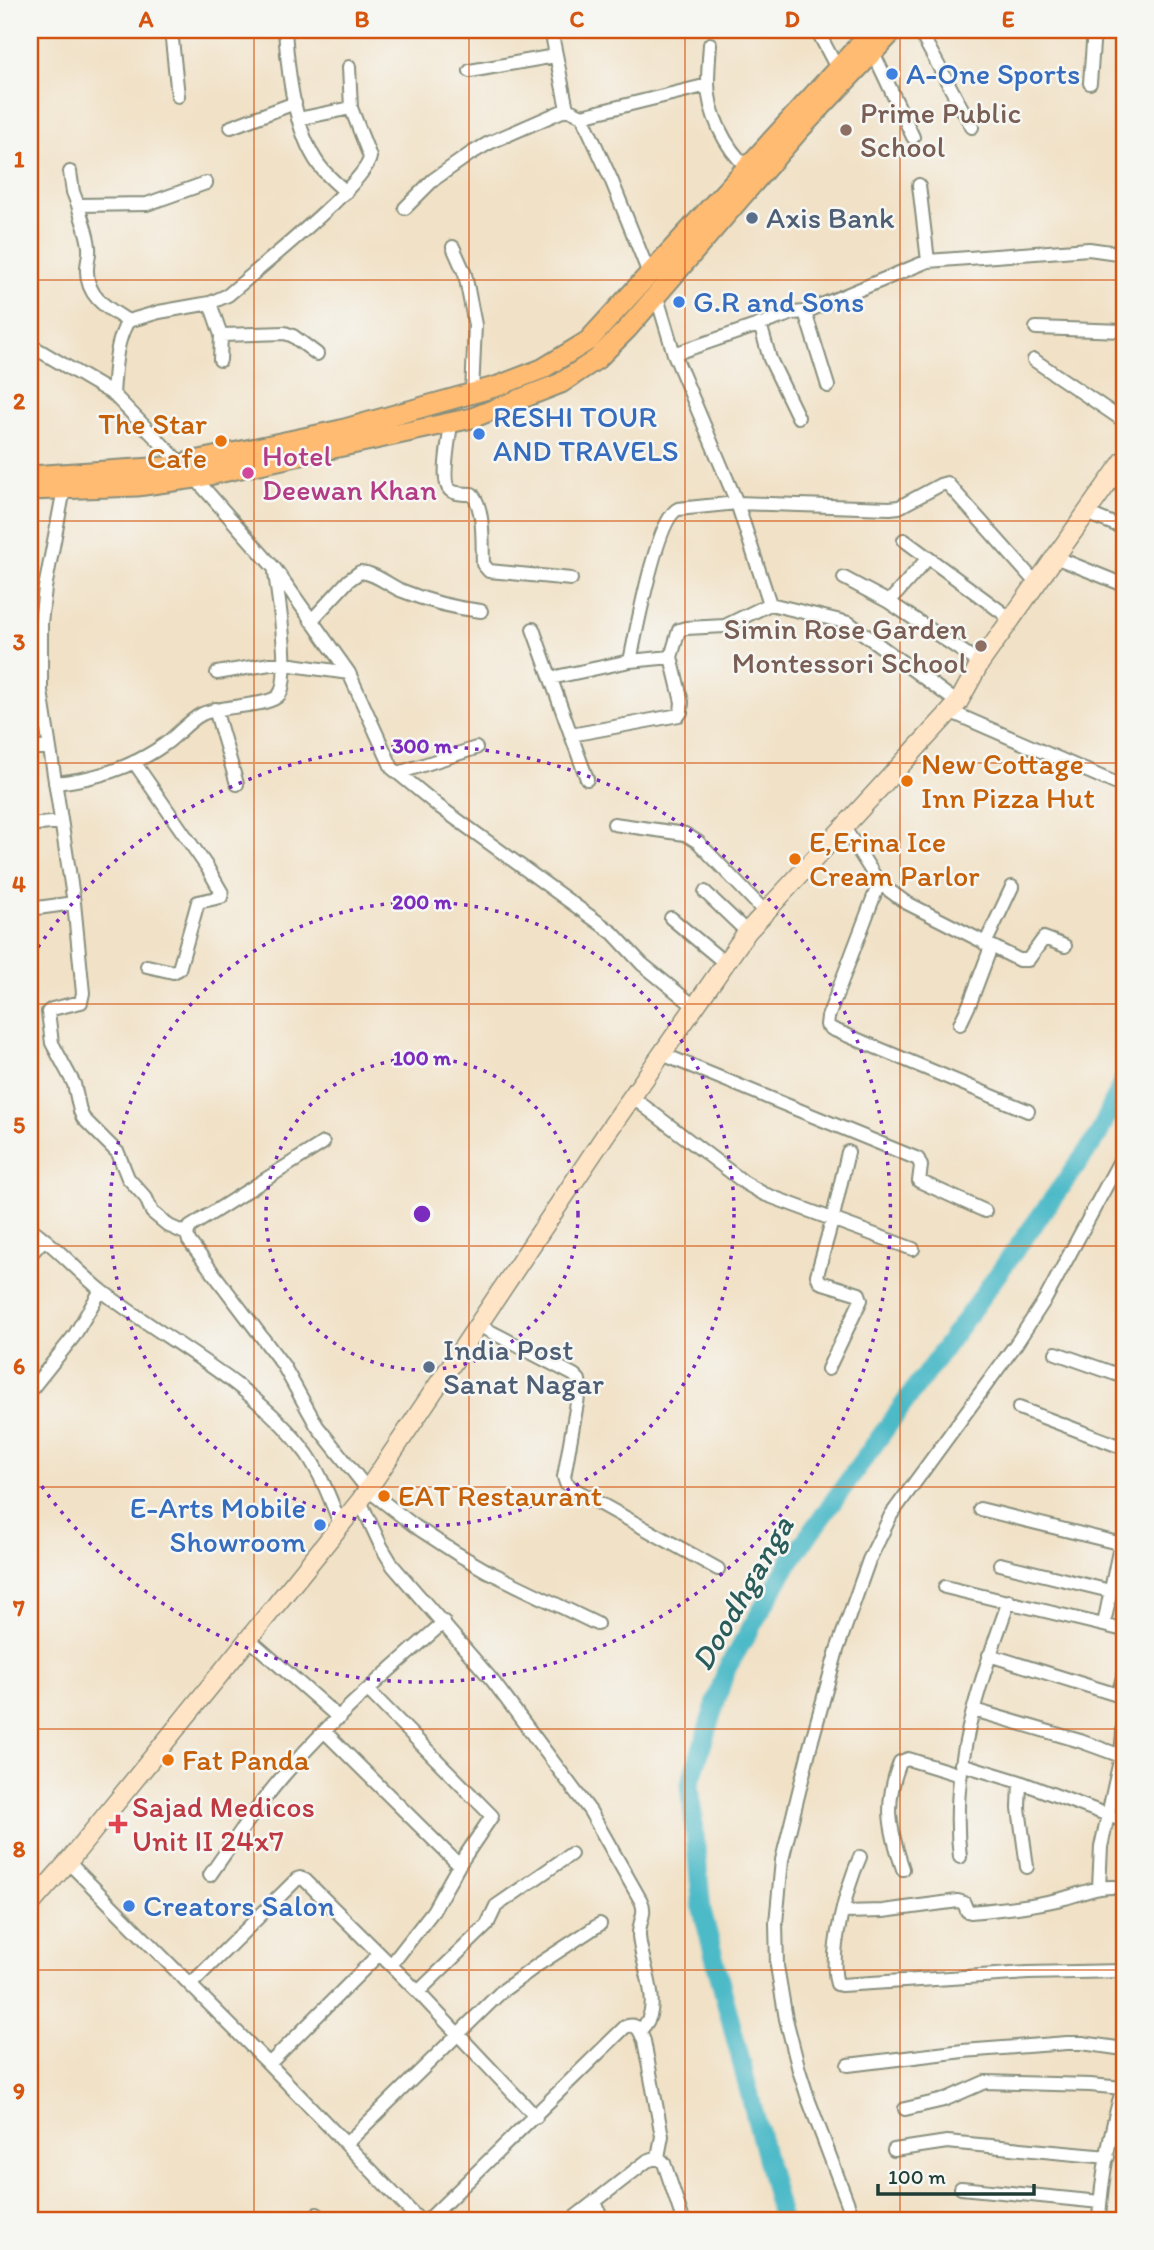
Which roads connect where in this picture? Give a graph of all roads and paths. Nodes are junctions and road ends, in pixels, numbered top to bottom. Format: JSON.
{"nodes":[{"id":1,"x":171,"y":30,"type":"edge"},
{"id":2,"x":285,"y":30,"type":"edge"},
{"id":3,"x":551,"y":30,"type":"edge"},
{"id":4,"x":817,"y":30,"type":"edge"},
{"id":5,"x":873,"y":30,"type":"edge"},
{"id":6,"x":894,"y":30,"type":"edge"},
{"id":7,"x":919,"y":30,"type":"edge"},
{"id":8,"x":1094,"y":30,"type":"edge"},
{"id":9,"x":710,"y":44,"type":"dead end"},
{"id":10,"x":873,"y":52,"type":"junction"},
{"id":11,"x":555,"y":56,"type":"junction"},
{"id":12,"x":349,"y":67,"type":"dead end"},
{"id":13,"x":837,"y":68,"type":"junction"},
{"id":14,"x":470,"y":71,"type":"dead end"},
{"id":15,"x":1090,"y":82,"type":"dead end"},
{"id":16,"x":708,"y":85,"type":"junction"},
{"id":17,"x":178,"y":96,"type":"dead end"},
{"id":18,"x":295,"y":103,"type":"junction"},
{"id":19,"x":351,"y":108,"type":"junction"},
{"id":20,"x":567,"y":109,"type":"junction"},
{"id":21,"x":582,"y":116,"type":"junction"},
{"id":22,"x":298,"y":119,"type":"junction"},
{"id":23,"x":231,"y":127,"type":"dead end"},
{"id":24,"x":972,"y":127,"type":"dead end"},
{"id":25,"x":914,"y":137,"type":"dead end"},
{"id":26,"x":747,"y":167,"type":"junction"},
{"id":27,"x":70,"y":172,"type":"dead end"},
{"id":28,"x":206,"y":183,"type":"dead end"},
{"id":29,"x":919,"y":184,"type":"dead end"},
{"id":30,"x":346,"y":192,"type":"junction"},
{"id":31,"x":78,"y":205,"type":"junction"},
{"id":32,"x":405,"y":208,"type":"dead end"},
{"id":33,"x":453,"y":247,"type":"dead end"},
{"id":34,"x":1124,"y":254,"type":"edge"},
{"id":35,"x":928,"y":261,"type":"junction"},
{"id":36,"x":653,"y":285,"type":"junction"},
{"id":37,"x":209,"y":303,"type":"junction"},
{"id":38,"x":805,"y":312,"type":"junction"},
{"id":39,"x":128,"y":321,"type":"junction"},
{"id":40,"x":760,"y":324,"type":"junction"},
{"id":41,"x":1036,"y":328,"type":"dead end"},
{"id":42,"x":1124,"y":331,"type":"edge"},
{"id":43,"x":221,"y":335,"type":"junction"},
{"id":44,"x":30,"y":345,"type":"edge"},
{"id":45,"x":317,"y":354,"type":"dead end"},
{"id":46,"x":674,"y":354,"type":"junction"},
{"id":47,"x":220,"y":360,"type":"dead end"},
{"id":48,"x":1034,"y":360,"type":"dead end"},
{"id":49,"x":828,"y":386,"type":"dead end"},
{"id":50,"x":472,"y":393,"type":"junction"},
{"id":51,"x":113,"y":394,"type":"junction"},
{"id":52,"x":799,"y":417,"type":"dead end"},
{"id":53,"x":1124,"y":421,"type":"edge"},
{"id":54,"x":451,"y":423,"type":"junction"},
{"id":55,"x":1124,"y":460,"type":"edge"},
{"id":56,"x":188,"y":471,"type":"junction"},
{"id":57,"x":30,"y":476,"type":"edge"},
{"id":58,"x":64,"y":489,"type":"junction"},
{"id":59,"x":30,"y":490,"type":"edge"},
{"id":60,"x":737,"y":503,"type":"junction"},
{"id":61,"x":1086,"y":513,"type":"junction"},
{"id":62,"x":1124,"y":528,"type":"edge"},
{"id":63,"x":904,"y":540,"type":"dead end"},
{"id":64,"x":1055,"y":557,"type":"junction"},
{"id":65,"x":928,"y":558,"type":"junction"},
{"id":66,"x":275,"y":569,"type":"junction"},
{"id":67,"x":844,"y":578,"type":"dead end"},
{"id":68,"x":571,"y":579,"type":"dead end"},
{"id":69,"x":1037,"y":583,"type":"junction"},
{"id":70,"x":1124,"y":585,"type":"edge"},
{"id":71,"x":889,"y":602,"type":"junction"},
{"id":72,"x":770,"y":604,"type":"junction"},
{"id":73,"x":481,"y":611,"type":"dead end"},
{"id":74,"x":1011,"y":619,"type":"junction"},
{"id":75,"x":311,"y":621,"type":"junction"},
{"id":76,"x":533,"y":629,"type":"dead end"},
{"id":77,"x":671,"y":657,"type":"junction"},
{"id":78,"x":630,"y":661,"type":"junction"},
{"id":79,"x":980,"y":663,"type":"junction"},
{"id":80,"x":285,"y":664,"type":"junction"},
{"id":81,"x":217,"y":673,"type":"dead end"},
{"id":82,"x":348,"y":673,"type":"junction"},
{"id":83,"x":551,"y":678,"type":"junction"},
{"id":84,"x":954,"y":707,"type":"junction"},
{"id":85,"x":215,"y":709,"type":"junction"},
{"id":86,"x":571,"y":734,"type":"junction"},
{"id":87,"x":477,"y":747,"type":"dead end"},
{"id":88,"x":30,"y":748,"type":"edge"},
{"id":89,"x":49,"y":748,"type":"junction"},
{"id":90,"x":134,"y":762,"type":"junction"},
{"id":91,"x":398,"y":773,"type":"junction"},
{"id":92,"x":587,"y":779,"type":"dead end"},
{"id":93,"x":55,"y":783,"type":"junction"},
{"id":94,"x":237,"y":783,"type":"dead end"},
{"id":95,"x":1124,"y":787,"type":"edge"},
{"id":96,"x":61,"y":822,"type":"junction"},
{"id":97,"x":614,"y":824,"type":"dead end"},
{"id":98,"x":30,"y":825,"type":"edge"},
{"id":99,"x":844,"y":826,"type":"junction"},
{"id":100,"x":879,"y":883,"type":"junction"},
{"id":101,"x":1012,"y":887,"type":"dead end"},
{"id":102,"x":705,"y":892,"type":"dead end"},
{"id":103,"x":74,"y":903,"type":"junction"},
{"id":104,"x":30,"y":909,"type":"edge"},
{"id":105,"x":766,"y":913,"type":"junction"},
{"id":106,"x":671,"y":918,"type":"dead end"},
{"id":107,"x":747,"y":932,"type":"junction"},
{"id":108,"x":988,"y":946,"type":"junction"},
{"id":109,"x":1065,"y":946,"type":"dead end"},
{"id":110,"x":725,"y":963,"type":"junction"},
{"id":111,"x":148,"y":966,"type":"dead end"},
{"id":112,"x":694,"y":1006,"type":"junction"},
{"id":113,"x":960,"y":1024,"type":"dead end"},
{"id":114,"x":662,"y":1054,"type":"junction"},
{"id":115,"x":632,"y":1097,"type":"junction"},
{"id":116,"x":1028,"y":1111,"type":"dead end"},
{"id":117,"x":323,"y":1143,"type":"dead end"},
{"id":118,"x":848,"y":1152,"type":"dead end"},
{"id":119,"x":1124,"y":1153,"type":"edge"},
{"id":120,"x":985,"y":1211,"type":"dead end"},
{"id":121,"x":832,"y":1221,"type":"junction"},
{"id":122,"x":30,"y":1228,"type":"edge"},
{"id":123,"x":187,"y":1234,"type":"junction"},
{"id":124,"x":44,"y":1239,"type":"junction"},
{"id":125,"x":912,"y":1250,"type":"dead end"},
{"id":126,"x":30,"y":1255,"type":"edge"},
{"id":127,"x":101,"y":1290,"type":"junction"},
{"id":128,"x":478,"y":1325,"type":"junction"},
{"id":129,"x":1056,"y":1353,"type":"dead end"},
{"id":130,"x":828,"y":1369,"type":"dead end"},
{"id":131,"x":1124,"y":1377,"type":"edge"},
{"id":132,"x":30,"y":1391,"type":"edge"},
{"id":133,"x":1019,"y":1408,"type":"dead end"},
{"id":134,"x":1124,"y":1447,"type":"edge"},
{"id":135,"x":364,"y":1495,"type":"junction"},
{"id":136,"x":980,"y":1509,"type":"dead end"},
{"id":137,"x":341,"y":1526,"type":"junction"},
{"id":138,"x":1000,"y":1564,"type":"dead end"},
{"id":139,"x":718,"y":1569,"type":"dead end"},
{"id":140,"x":945,"y":1587,"type":"dead end"},
{"id":141,"x":1110,"y":1591,"type":"junction"},
{"id":142,"x":1009,"y":1601,"type":"junction"},
{"id":143,"x":444,"y":1622,"type":"junction"},
{"id":144,"x":597,"y":1624,"type":"dead end"},
{"id":145,"x":1104,"y":1624,"type":"junction"},
{"id":146,"x":1124,"y":1630,"type":"edge"},
{"id":147,"x":249,"y":1639,"type":"junction"},
{"id":148,"x":989,"y":1655,"type":"junction"},
{"id":149,"x":1124,"y":1673,"type":"edge"},
{"id":150,"x":368,"y":1690,"type":"junction"},
{"id":151,"x":1121,"y":1696,"type":"edge"},
{"id":152,"x":974,"y":1710,"type":"junction"},
{"id":153,"x":339,"y":1718,"type":"junction"},
{"id":154,"x":1124,"y":1724,"type":"edge"},
{"id":155,"x":325,"y":1732,"type":"junction"},
{"id":156,"x":1123,"y":1756,"type":"edge"},
{"id":157,"x":960,"y":1769,"type":"junction"},
{"id":158,"x":1020,"y":1782,"type":"junction"},
{"id":159,"x":1120,"y":1789,"type":"edge"},
{"id":160,"x":1107,"y":1814,"type":"junction"},
{"id":161,"x":1124,"y":1821,"type":"edge"},
{"id":162,"x":571,"y":1854,"type":"dead end"},
{"id":163,"x":860,"y":1857,"type":"dead end"},
{"id":164,"x":960,"y":1857,"type":"dead end"},
{"id":165,"x":68,"y":1863,"type":"junction"},
{"id":166,"x":459,"y":1865,"type":"junction"},
{"id":167,"x":1027,"y":1867,"type":"dead end"},
{"id":168,"x":903,"y":1869,"type":"dead end"},
{"id":169,"x":210,"y":1875,"type":"dead end"},
{"id":170,"x":1098,"y":1887,"type":"junction"},
{"id":171,"x":1124,"y":1888,"type":"edge"},
{"id":172,"x":30,"y":1904,"type":"edge"},
{"id":173,"x":843,"y":1912,"type":"junction"},
{"id":174,"x":600,"y":1924,"type":"dead end"},
{"id":175,"x":380,"y":1954,"type":"junction"},
{"id":176,"x":391,"y":1965,"type":"junction"},
{"id":177,"x":1124,"y":1971,"type":"edge"},
{"id":178,"x":190,"y":1985,"type":"junction"},
{"id":179,"x":418,"y":1992,"type":"junction"},
{"id":180,"x":639,"y":2030,"type":"junction"},
{"id":181,"x":457,"y":2035,"type":"junction"},
{"id":182,"x":1124,"y":2049,"type":"edge"},
{"id":183,"x":269,"y":2064,"type":"junction"},
{"id":184,"x":848,"y":2065,"type":"dead end"},
{"id":185,"x":1124,"y":2086,"type":"edge"},
{"id":186,"x":905,"y":2109,"type":"dead end"},
{"id":187,"x":536,"y":2117,"type":"junction"},
{"id":188,"x":346,"y":2144,"type":"junction"},
{"id":189,"x":894,"y":2150,"type":"dead end"},
{"id":190,"x":658,"y":2157,"type":"junction"},
{"id":191,"x":1108,"y":2157,"type":"junction"},
{"id":192,"x":961,"y":2188,"type":"dead end"},
{"id":193,"x":595,"y":2202,"type":"junction"},
{"id":194,"x":1100,"y":2202,"type":"junction"},
{"id":195,"x":1124,"y":2213,"type":"edge"},
{"id":196,"x":419,"y":2220,"type":"edge"},
{"id":197,"x":428,"y":2220,"type":"edge"},
{"id":198,"x":570,"y":2220,"type":"edge"},
{"id":199,"x":602,"y":2220,"type":"edge"},
{"id":200,"x":683,"y":2220,"type":"edge"},
{"id":201,"x":854,"y":2220,"type":"edge"},
{"id":202,"x":1099,"y":2220,"type":"edge"},
{"id":203,"x":1122,"y":2220,"type":"edge"}],
"edges":[{"from":1,"to":17,"type":"street"},
{"from":2,"to":18,"type":"street"},
{"from":3,"to":11,"type":"street"},
{"from":4,"to":13,"type":"street"},
{"from":5,"to":13,"type":"main road"},
{"from":6,"to":10,"type":"main road"},
{"from":7,"to":24,"type":"street"},
{"from":8,"to":15,"type":"street"},
{"from":9,"to":16,"type":"street"},
{"from":10,"to":25,"type":"street"},
{"from":10,"to":36,"type":"main road"},
{"from":11,"to":14,"type":"street"},
{"from":11,"to":20,"type":"street"},
{"from":12,"to":19,"type":"street"},
{"from":13,"to":26,"type":"main road"},
{"from":16,"to":21,"type":"street"},
{"from":16,"to":26,"type":"street"},
{"from":18,"to":22,"type":"street"},
{"from":18,"to":23,"type":"street"},
{"from":19,"to":22,"type":"street"},
{"from":19,"to":30,"type":"street"},
{"from":20,"to":21,"type":"street"},
{"from":20,"to":32,"type":"street"},
{"from":21,"to":36,"type":"street"},
{"from":22,"to":30,"type":"street"},
{"from":26,"to":36,"type":"main road"},
{"from":27,"to":31,"type":"street"},
{"from":28,"to":31,"type":"street"},
{"from":29,"to":35,"type":"street"},
{"from":30,"to":37,"type":"street"},
{"from":31,"to":39,"type":"street"},
{"from":33,"to":50,"type":"street"},
{"from":34,"to":35,"type":"street"},
{"from":35,"to":38,"type":"street"},
{"from":36,"to":46,"type":"street"},
{"from":36,"to":50,"type":"main road"},
{"from":36,"to":54,"type":"main road"},
{"from":37,"to":39,"type":"street"},
{"from":37,"to":43,"type":"street"},
{"from":38,"to":40,"type":"street"},
{"from":38,"to":49,"type":"street"},
{"from":39,"to":51,"type":"street"},
{"from":40,"to":46,"type":"street"},
{"from":40,"to":52,"type":"street"},
{"from":41,"to":42,"type":"street"},
{"from":43,"to":45,"type":"street"},
{"from":43,"to":47,"type":"street"},
{"from":44,"to":51,"type":"street"},
{"from":46,"to":60,"type":"street"},
{"from":48,"to":53,"type":"street"},
{"from":50,"to":56,"type":"main road"},
{"from":51,"to":56,"type":"street"},
{"from":54,"to":56,"type":"main road"},
{"from":54,"to":68,"type":"street"},
{"from":55,"to":61,"type":"main road"},
{"from":56,"to":57,"type":"main road"},
{"from":56,"to":58,"type":"main road"},
{"from":56,"to":66,"type":"street"},
{"from":58,"to":59,"type":"main road"},
{"from":58,"to":89,"type":"street"},
{"from":60,"to":69,"type":"street"},
{"from":60,"to":72,"type":"street"},
{"from":60,"to":78,"type":"street"},
{"from":61,"to":62,"type":"street"},
{"from":61,"to":64,"type":"main road"},
{"from":63,"to":65,"type":"street"},
{"from":64,"to":69,"type":"main road"},
{"from":64,"to":70,"type":"street"},
{"from":65,"to":71,"type":"street"},
{"from":65,"to":74,"type":"street"},
{"from":66,"to":75,"type":"street"},
{"from":66,"to":80,"type":"street"},
{"from":67,"to":71,"type":"street"},
{"from":69,"to":74,"type":"main road"},
{"from":71,"to":79,"type":"street"},
{"from":72,"to":77,"type":"street"},
{"from":72,"to":84,"type":"street"},
{"from":73,"to":75,"type":"street"},
{"from":74,"to":79,"type":"main road"},
{"from":75,"to":82,"type":"street"},
{"from":76,"to":83,"type":"street"},
{"from":77,"to":78,"type":"street"},
{"from":77,"to":86,"type":"street"},
{"from":78,"to":83,"type":"street"},
{"from":79,"to":84,"type":"main road"},
{"from":80,"to":81,"type":"street"},
{"from":80,"to":82,"type":"street"},
{"from":80,"to":85,"type":"street"},
{"from":82,"to":91,"type":"street"},
{"from":83,"to":86,"type":"street"},
{"from":84,"to":95,"type":"street"},
{"from":84,"to":99,"type":"main road"},
{"from":85,"to":90,"type":"street"},
{"from":85,"to":94,"type":"street"},
{"from":86,"to":92,"type":"street"},
{"from":87,"to":91,"type":"street"},
{"from":88,"to":89,"type":"street"},
{"from":89,"to":93,"type":"street"},
{"from":90,"to":93,"type":"street"},
{"from":90,"to":111,"type":"street"},
{"from":91,"to":112,"type":"street"},
{"from":93,"to":96,"type":"street"},
{"from":96,"to":98,"type":"street"},
{"from":96,"to":103,"type":"street"},
{"from":97,"to":105,"type":"street"},
{"from":99,"to":100,"type":"street"},
{"from":99,"to":105,"type":"main road"},
{"from":100,"to":108,"type":"street"},
{"from":100,"to":116,"type":"street"},
{"from":101,"to":108,"type":"street"},
{"from":102,"to":107,"type":"street"},
{"from":103,"to":104,"type":"street"},
{"from":103,"to":123,"type":"street"},
{"from":105,"to":107,"type":"main road"},
{"from":106,"to":110,"type":"street"},
{"from":107,"to":110,"type":"main road"},
{"from":108,"to":109,"type":"street"},
{"from":108,"to":113,"type":"street"},
{"from":110,"to":112,"type":"main road"},
{"from":112,"to":114,"type":"main road"},
{"from":114,"to":115,"type":"main road"},
{"from":114,"to":120,"type":"street"},
{"from":115,"to":121,"type":"street"},
{"from":115,"to":128,"type":"main road"},
{"from":117,"to":123,"type":"street"},
{"from":118,"to":121,"type":"street"},
{"from":119,"to":201,"type":"street"},
{"from":121,"to":125,"type":"street"},
{"from":121,"to":130,"type":"street"},
{"from":122,"to":124,"type":"street"},
{"from":123,"to":135,"type":"street"},
{"from":124,"to":126,"type":"street"},
{"from":124,"to":127,"type":"street"},
{"from":127,"to":132,"type":"street"},
{"from":127,"to":137,"type":"street"},
{"from":128,"to":135,"type":"main road"},
{"from":128,"to":139,"type":"street"},
{"from":129,"to":131,"type":"street"},
{"from":133,"to":134,"type":"street"},
{"from":135,"to":137,"type":"main road"},
{"from":135,"to":143,"type":"street"},
{"from":135,"to":144,"type":"street"},
{"from":136,"to":141,"type":"street"},
{"from":137,"to":147,"type":"main road"},
{"from":138,"to":141,"type":"street"},
{"from":140,"to":142,"type":"street"},
{"from":141,"to":145,"type":"street"},
{"from":142,"to":145,"type":"street"},
{"from":142,"to":148,"type":"street"},
{"from":143,"to":150,"type":"street"},
{"from":143,"to":180,"type":"street"},
{"from":145,"to":146,"type":"street"},
{"from":147,"to":153,"type":"street"},
{"from":147,"to":165,"type":"main road"},
{"from":148,"to":151,"type":"street"},
{"from":148,"to":152,"type":"street"},
{"from":149,"to":151,"type":"street"},
{"from":150,"to":153,"type":"street"},
{"from":150,"to":166,"type":"street"},
{"from":152,"to":156,"type":"street"},
{"from":152,"to":157,"type":"street"},
{"from":153,"to":155,"type":"street"},
{"from":154,"to":156,"type":"street"},
{"from":155,"to":166,"type":"street"},
{"from":155,"to":169,"type":"street"},
{"from":156,"to":159,"type":"street"},
{"from":157,"to":158,"type":"street"},
{"from":157,"to":164,"type":"street"},
{"from":157,"to":168,"type":"street"},
{"from":158,"to":160,"type":"street"},
{"from":158,"to":167,"type":"street"},
{"from":159,"to":160,"type":"street"},
{"from":160,"to":161,"type":"street"},
{"from":160,"to":170,"type":"street"},
{"from":162,"to":179,"type":"street"},
{"from":163,"to":173,"type":"street"},
{"from":165,"to":172,"type":"main road"},
{"from":165,"to":178,"type":"street"},
{"from":166,"to":176,"type":"street"},
{"from":170,"to":171,"type":"street"},
{"from":170,"to":173,"type":"street"},
{"from":173,"to":177,"type":"street"},
{"from":174,"to":181,"type":"street"},
{"from":175,"to":176,"type":"street"},
{"from":175,"to":178,"type":"street"},
{"from":175,"to":183,"type":"street"},
{"from":176,"to":179,"type":"street"},
{"from":178,"to":183,"type":"street"},
{"from":179,"to":181,"type":"street"},
{"from":180,"to":187,"type":"street"},
{"from":180,"to":190,"type":"street"},
{"from":181,"to":187,"type":"street"},
{"from":181,"to":188,"type":"street"},
{"from":182,"to":184,"type":"street"},
{"from":183,"to":188,"type":"street"},
{"from":185,"to":186,"type":"street"},
{"from":185,"to":191,"type":"street"},
{"from":187,"to":197,"type":"street"},
{"from":188,"to":196,"type":"street"},
{"from":189,"to":191,"type":"street"},
{"from":190,"to":193,"type":"street"},
{"from":190,"to":200,"type":"street"},
{"from":191,"to":194,"type":"street"},
{"from":192,"to":194,"type":"street"},
{"from":193,"to":198,"type":"street"},
{"from":193,"to":199,"type":"street"},
{"from":194,"to":202,"type":"street"},
{"from":195,"to":203,"type":"street"}]}
